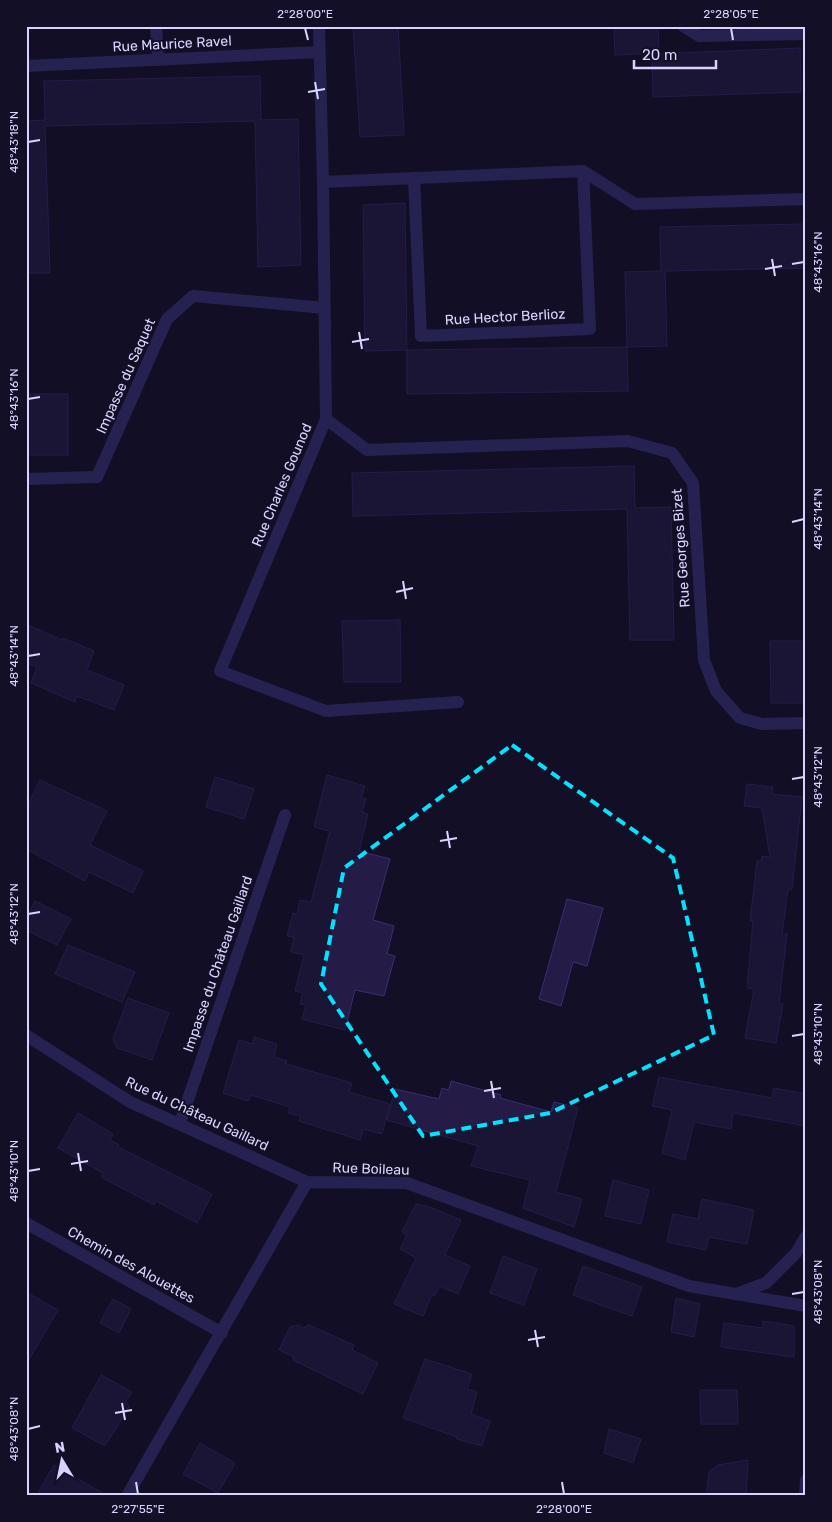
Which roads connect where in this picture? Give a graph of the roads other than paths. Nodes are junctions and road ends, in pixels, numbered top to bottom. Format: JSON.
{"nodes":[{"id":1,"x":156,"y":26,"type":"edge"},
{"id":2,"x":319,"y":26,"type":"edge"},
{"id":3,"x":683,"y":26,"type":"edge"},
{"id":4,"x":806,"y":34,"type":"edge"},
{"id":5,"x":319,"y":52,"type":"junction"},
{"id":6,"x":158,"y":60,"type":"junction"},
{"id":7,"x":26,"y":66,"type":"edge"},
{"id":8,"x":583,"y":170,"type":"junction"},
{"id":9,"x":414,"y":178,"type":"junction"},
{"id":10,"x":323,"y":182,"type":"junction"},
{"id":11,"x":806,"y":199,"type":"edge"},
{"id":12,"x":325,"y":308,"type":"junction"},
{"id":13,"x":326,"y":419,"type":"junction"},
{"id":14,"x":26,"y":479,"type":"edge"},
{"id":15,"x":458,"y":702,"type":"dead end"},
{"id":16,"x":806,"y":723,"type":"edge"},
{"id":17,"x":285,"y":815,"type":"dead end"},
{"id":18,"x":26,"y":1035,"type":"edge"},
{"id":19,"x":180,"y":1123,"type":"junction"},
{"id":20,"x":307,"y":1182,"type":"junction"},
{"id":21,"x":26,"y":1223,"type":"edge"},
{"id":22,"x":806,"y":1236,"type":"edge"},
{"id":23,"x":739,"y":1293,"type":"junction"},
{"id":24,"x":806,"y":1306,"type":"edge"},
{"id":25,"x":222,"y":1333,"type":"junction"},
{"id":26,"x":806,"y":1480,"type":"edge"},
{"id":27,"x":127,"y":1496,"type":"edge"},
{"id":28,"x":805,"y":1496,"type":"edge"}],
"edges":[{"from":1,"to":6,"type":"street"},
{"from":2,"to":5,"type":"street","name":"Rue Charles Gounod"},
{"from":3,"to":4,"type":"street"},
{"from":5,"to":6,"type":"street","name":"Rue Maurice Ravel"},
{"from":5,"to":10,"type":"street","name":"Rue Charles Gounod"},
{"from":6,"to":7,"type":"street","name":"Rue Maurice Ravel"},
{"from":8,"to":9,"type":"street"},
{"from":8,"to":9,"type":"street","name":"Rue Hector Berlioz"},
{"from":8,"to":11,"type":"street"},
{"from":9,"to":10,"type":"street"},
{"from":10,"to":12,"type":"street","name":"Rue Charles Gounod"},
{"from":12,"to":13,"type":"street","name":"Rue Charles Gounod"},
{"from":12,"to":14,"type":"street","name":"Impasse du Saquet"},
{"from":13,"to":15,"type":"street","name":"Rue Charles Gounod"},
{"from":13,"to":16,"type":"street","name":"Rue Georges Bizet"},
{"from":17,"to":19,"type":"street","name":"Impasse du Château Gaillard"},
{"from":18,"to":19,"type":"street","name":"Rue du Château Gaillard"},
{"from":19,"to":20,"type":"street","name":"Rue du Château Gaillard"},
{"from":20,"to":23,"type":"street","name":"Rue Boileau"},
{"from":20,"to":25,"type":"street"},
{"from":21,"to":25,"type":"street","name":"Chemin des Alouettes"},
{"from":22,"to":23,"type":"street"},
{"from":23,"to":24,"type":"street","name":"Rue Boileau"},
{"from":25,"to":27,"type":"street"},
{"from":26,"to":28,"type":"street"}]}
